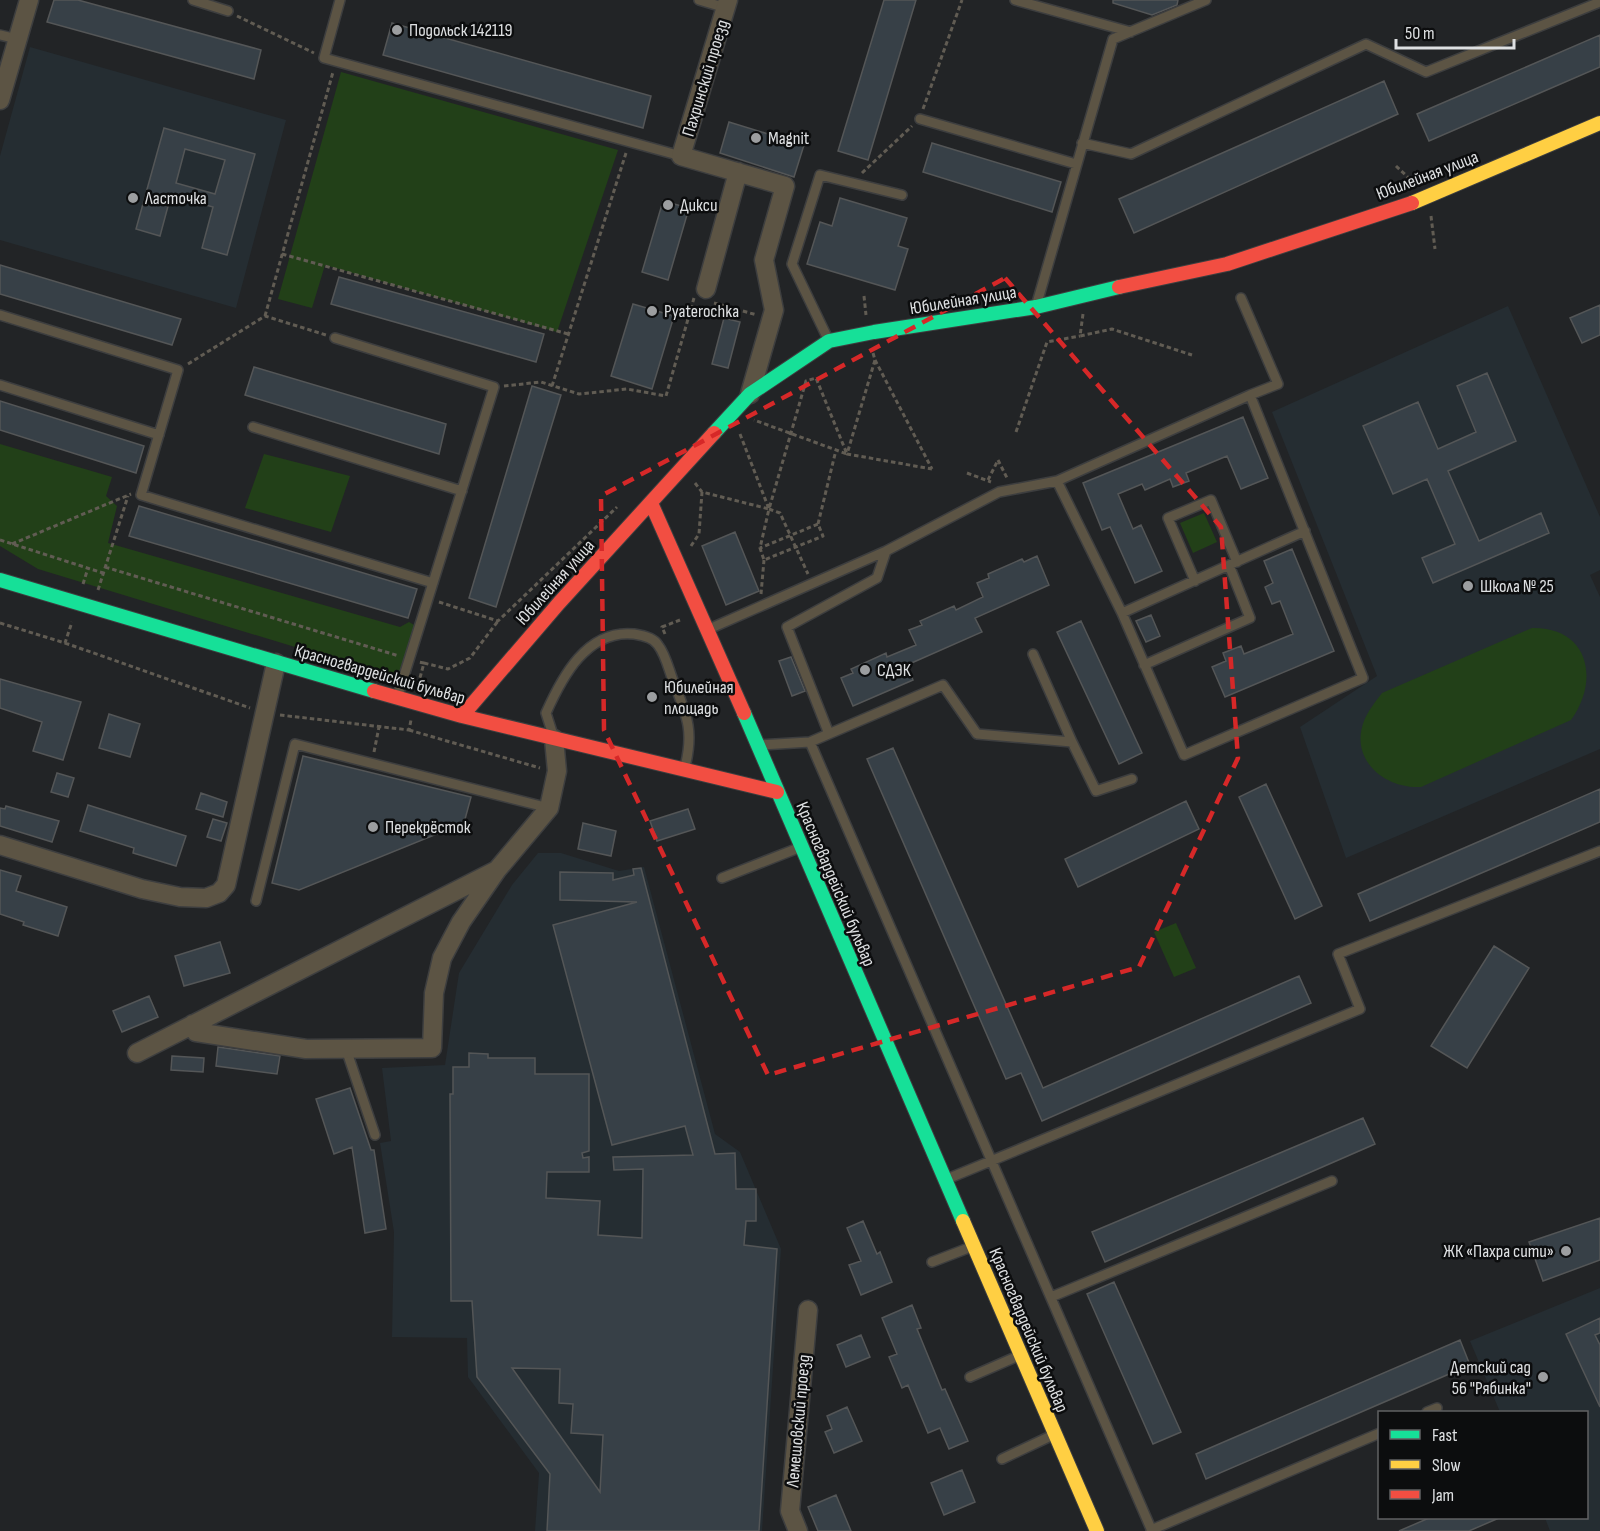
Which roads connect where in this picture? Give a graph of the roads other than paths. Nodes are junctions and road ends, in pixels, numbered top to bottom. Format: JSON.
{"nodes":[{"id":1,"x":29,"y":0,"type":"edge"},
{"id":2,"x":193,"y":0,"type":"edge"},
{"id":3,"x":340,"y":0,"type":"edge"},
{"id":4,"x":699,"y":0,"type":"edge"},
{"id":5,"x":1015,"y":0,"type":"edge"},
{"id":6,"x":1206,"y":0,"type":"edge"},
{"id":7,"x":1600,"y":2,"type":"edge"},
{"id":8,"x":727,"y":4,"type":"edge"},
{"id":9,"x":228,"y":11,"type":"road end"},
{"id":10,"x":1131,"y":32,"type":"junction"},
{"id":11,"x":9,"y":37,"type":"edge"},
{"id":12,"x":0,"y":100,"type":"edge"},
{"id":13,"x":920,"y":119,"type":"road end"},
{"id":14,"x":1600,"y":123,"type":"edge"},
{"id":15,"x":1082,"y":143,"type":"junction"},
{"id":16,"x":681,"y":156,"type":"junction"},
{"id":17,"x":1076,"y":164,"type":"junction"},
{"id":18,"x":738,"y":172,"type":"junction"},
{"id":19,"x":902,"y":195,"type":"dead end"},
{"id":20,"x":702,"y":295,"type":"road end"},
{"id":21,"x":1241,"y":298,"type":"dead end"},
{"id":22,"x":1036,"y":307,"type":"junction"},
{"id":23,"x":0,"y":315,"type":"edge"},
{"id":24,"x":335,"y":338,"type":"road end"},
{"id":25,"x":829,"y":341,"type":"junction"},
{"id":26,"x":0,"y":385,"type":"edge"},
{"id":27,"x":750,"y":394,"type":"junction"},
{"id":28,"x":1250,"y":395,"type":"junction"},
{"id":29,"x":253,"y":427,"type":"dead end"},
{"id":30,"x":159,"y":435,"type":"junction"},
{"id":31,"x":1057,"y":481,"type":"junction"},
{"id":32,"x":462,"y":491,"type":"junction"},
{"id":33,"x":651,"y":503,"type":"junction"},
{"id":34,"x":1305,"y":531,"type":"junction"},
{"id":35,"x":886,"y":551,"type":"junction"},
{"id":36,"x":1233,"y":563,"type":"junction"},
{"id":37,"x":0,"y":580,"type":"edge"},
{"id":38,"x":1195,"y":581,"type":"junction"},
{"id":39,"x":433,"y":583,"type":"junction"},
{"id":40,"x":1122,"y":613,"type":"junction"},
{"id":41,"x":707,"y":630,"type":"junction"},
{"id":42,"x":1033,"y":654,"type":"dead end"},
{"id":43,"x":276,"y":663,"type":"junction"},
{"id":44,"x":1144,"y":665,"type":"junction"},
{"id":45,"x":397,"y":698,"type":"junction"},
{"id":46,"x":462,"y":716,"type":"junction"},
{"id":47,"x":829,"y":734,"type":"junction"},
{"id":48,"x":554,"y":738,"type":"junction"},
{"id":49,"x":810,"y":742,"type":"junction"},
{"id":50,"x":1072,"y":742,"type":"junction"},
{"id":51,"x":758,"y":745,"type":"junction"},
{"id":52,"x":684,"y":769,"type":"junction"},
{"id":53,"x":1132,"y":779,"type":"dead end"},
{"id":54,"x":777,"y":792,"type":"junction"},
{"id":55,"x":549,"y":808,"type":"junction"},
{"id":56,"x":0,"y":845,"type":"edge"},
{"id":57,"x":801,"y":847,"type":"junction"},
{"id":58,"x":1600,"y":851,"type":"edge"},
{"id":59,"x":497,"y":870,"type":"junction"},
{"id":60,"x":722,"y":878,"type":"dead end"},
{"id":61,"x":256,"y":901,"type":"dead end"},
{"id":62,"x":193,"y":1024,"type":"junction"},
{"id":63,"x":346,"y":1048,"type":"junction"},
{"id":64,"x":137,"y":1053,"type":"dead end"},
{"id":65,"x":375,"y":1135,"type":"dead end"},
{"id":66,"x":992,"y":1160,"type":"junction"},
{"id":67,"x":945,"y":1180,"type":"junction"},
{"id":68,"x":1332,"y":1181,"type":"dead end"},
{"id":69,"x":973,"y":1246,"type":"junction"},
{"id":70,"x":932,"y":1262,"type":"dead end"},
{"id":71,"x":1051,"y":1297,"type":"junction"},
{"id":72,"x":807,"y":1310,"type":"dead end"},
{"id":73,"x":1020,"y":1355,"type":"junction"},
{"id":74,"x":970,"y":1377,"type":"dead end"},
{"id":75,"x":1437,"y":1408,"type":"dead end"},
{"id":76,"x":1431,"y":1411,"type":"edge"},
{"id":77,"x":1055,"y":1434,"type":"junction"},
{"id":78,"x":1378,"y":1434,"type":"edge"},
{"id":79,"x":1002,"y":1459,"type":"dead end"},
{"id":80,"x":1151,"y":1530,"type":"edge"},
{"id":81,"x":798,"y":1531,"type":"edge"},
{"id":82,"x":1096,"y":1531,"type":"edge"}],
"edges":[{"from":1,"to":11,"type":"street"},
{"from":2,"to":9,"type":"lane"},
{"from":3,"to":16,"type":"lane"},
{"from":4,"to":8,"type":"lane"},
{"from":5,"to":10,"type":"lane"},
{"from":6,"to":10,"type":"lane"},
{"from":7,"to":15,"type":"lane"},
{"from":8,"to":16,"type":"street","name":"Пахринский проезд"},
{"from":10,"to":15,"type":"lane"},
{"from":11,"to":12,"type":"street"},
{"from":13,"to":17,"type":"lane"},
{"from":14,"to":22,"type":"street","name":"Юбилейная улица"},
{"from":15,"to":17,"type":"lane"},
{"from":16,"to":18,"type":"street","name":"Пахринский проезд"},
{"from":17,"to":22,"type":"lane"},
{"from":18,"to":20,"type":"street"},
{"from":18,"to":27,"type":"street","name":"Пахринский проезд"},
{"from":19,"to":25,"type":"lane"},
{"from":21,"to":28,"type":"lane"},
{"from":22,"to":25,"type":"street","name":"Юбилейная улица"},
{"from":23,"to":30,"type":"lane"},
{"from":24,"to":32,"type":"lane"},
{"from":25,"to":27,"type":"street","name":"Юбилейная улица"},
{"from":26,"to":30,"type":"lane"},
{"from":27,"to":33,"type":"street","name":"Юбилейная улица"},
{"from":28,"to":31,"type":"lane"},
{"from":28,"to":34,"type":"lane"},
{"from":29,"to":32,"type":"lane"},
{"from":30,"to":39,"type":"lane"},
{"from":31,"to":35,"type":"lane"},
{"from":31,"to":40,"type":"lane"},
{"from":32,"to":39,"type":"lane"},
{"from":33,"to":41,"type":"street"},
{"from":33,"to":46,"type":"street","name":"Юбилейная улица"},
{"from":34,"to":36,"type":"lane"},
{"from":34,"to":44,"type":"lane"},
{"from":35,"to":41,"type":"lane"},
{"from":35,"to":47,"type":"lane"},
{"from":36,"to":38,"type":"lane"},
{"from":36,"to":38,"type":"lane"},
{"from":36,"to":44,"type":"lane"},
{"from":37,"to":43,"type":"street","name":"Красногвардейский бульвар"},
{"from":38,"to":40,"type":"lane"},
{"from":39,"to":45,"type":"lane"},
{"from":40,"to":44,"type":"lane"},
{"from":41,"to":51,"type":"street"},
{"from":42,"to":50,"type":"lane"},
{"from":43,"to":45,"type":"street","name":"Красногвардейский бульвар"},
{"from":43,"to":56,"type":"street"},
{"from":45,"to":46,"type":"street","name":"Красногвардейский бульвар"},
{"from":46,"to":48,"type":"street","name":"Красногвардейский бульвар"},
{"from":47,"to":49,"type":"lane"},
{"from":47,"to":50,"type":"lane"},
{"from":48,"to":52,"type":"street","name":"Красногвардейский бульвар"},
{"from":48,"to":52,"type":"lane"},
{"from":48,"to":55,"type":"street"},
{"from":49,"to":51,"type":"lane"},
{"from":49,"to":66,"type":"lane"},
{"from":50,"to":53,"type":"lane"},
{"from":51,"to":54,"type":"street"},
{"from":52,"to":54,"type":"street","name":"Красногвардейский бульвар"},
{"from":54,"to":57,"type":"street","name":"Красногвардейский бульвар"},
{"from":55,"to":59,"type":"street"},
{"from":55,"to":61,"type":"lane"},
{"from":57,"to":60,"type":"lane"},
{"from":57,"to":67,"type":"street","name":"Красногвардейский бульвар"},
{"from":58,"to":66,"type":"lane"},
{"from":59,"to":62,"type":"street"},
{"from":59,"to":63,"type":"street"},
{"from":62,"to":63,"type":"street"},
{"from":62,"to":64,"type":"street"},
{"from":63,"to":65,"type":"lane"},
{"from":66,"to":67,"type":"lane"},
{"from":66,"to":71,"type":"lane"},
{"from":67,"to":69,"type":"street","name":"Красногвардейский бульвар"},
{"from":68,"to":71,"type":"lane"},
{"from":69,"to":70,"type":"lane"},
{"from":69,"to":73,"type":"street","name":"Красногвардейский бульвар"},
{"from":71,"to":80,"type":"lane"},
{"from":72,"to":81,"type":"street","name":"Лемешовский проезд"},
{"from":73,"to":74,"type":"lane"},
{"from":73,"to":77,"type":"street","name":"Красногвардейский бульвар"},
{"from":75,"to":76,"type":"lane"},
{"from":77,"to":79,"type":"lane"},
{"from":77,"to":82,"type":"street","name":"Красногвардейский бульвар"},
{"from":78,"to":80,"type":"lane"}]}
